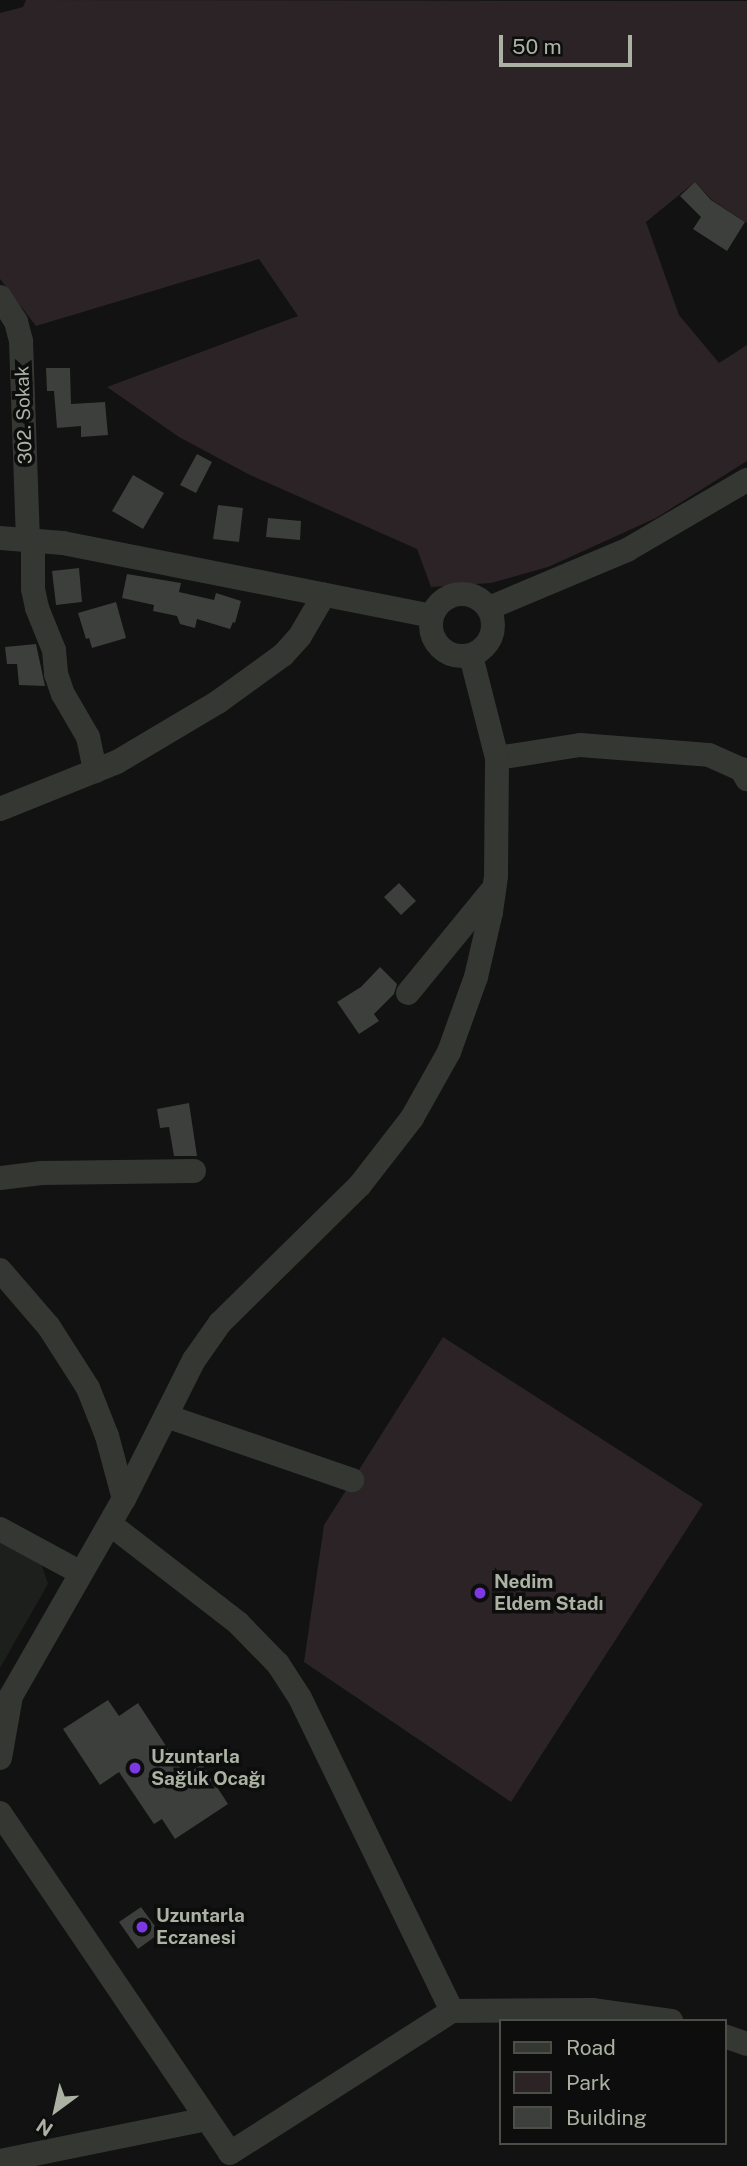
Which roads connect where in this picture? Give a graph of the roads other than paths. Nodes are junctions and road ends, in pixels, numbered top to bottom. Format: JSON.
{"nodes":[{"id":1,"x":0,"y":297,"type":"edge"},
{"id":2,"x":745,"y":483,"type":"edge"},
{"id":3,"x":0,"y":538,"type":"edge"},
{"id":4,"x":31,"y":540,"type":"junction"},
{"id":5,"x":324,"y":595,"type":"junction"},
{"id":6,"x":489,"y":608,"type":"junction"},
{"id":7,"x":431,"y":616,"type":"junction"},
{"id":8,"x":471,"y":656,"type":"junction"},
{"id":9,"x":497,"y":758,"type":"junction"},
{"id":10,"x":95,"y":771,"type":"junction"},
{"id":11,"x":747,"y":779,"type":"edge"},
{"id":12,"x":0,"y":809,"type":"edge"},
{"id":13,"x":494,"y":887,"type":"junction"},
{"id":14,"x":408,"y":993,"type":"dead end"},
{"id":15,"x":194,"y":1171,"type":"dead end"},
{"id":16,"x":0,"y":1178,"type":"edge"},
{"id":17,"x":0,"y":1270,"type":"edge"},
{"id":18,"x":166,"y":1416,"type":"junction"},
{"id":19,"x":352,"y":1480,"type":"dead end"},
{"id":20,"x":124,"y":1499,"type":"junction"},
{"id":21,"x":110,"y":1524,"type":"junction"},
{"id":22,"x":0,"y":1530,"type":"edge"},
{"id":23,"x":81,"y":1573,"type":"junction"},
{"id":24,"x":6,"y":1702,"type":"edge"},
{"id":25,"x":0,"y":1758,"type":"edge"},
{"id":26,"x":0,"y":1813,"type":"edge"},
{"id":27,"x":452,"y":2011,"type":"junction"},
{"id":28,"x":657,"y":2019,"type":"edge"},
{"id":29,"x":726,"y":2037,"type":"edge"},
{"id":30,"x":747,"y":2044,"type":"edge"},
{"id":31,"x":207,"y":2119,"type":"junction"},
{"id":32,"x":235,"y":2160,"type":"edge"},
{"id":33,"x":0,"y":2161,"type":"edge"}],
"edges":[{"from":1,"to":4,"type":"street","name":"302. Sokak"},
{"from":2,"to":6,"type":"street"},
{"from":3,"to":4,"type":"street"},
{"from":4,"to":5,"type":"street"},
{"from":4,"to":10,"type":"street","name":"302. Sokak"},
{"from":5,"to":7,"type":"street"},
{"from":5,"to":10,"type":"street"},
{"from":6,"to":7,"type":"street"},
{"from":6,"to":8,"type":"street"},
{"from":7,"to":8,"type":"street"},
{"from":8,"to":9,"type":"street"},
{"from":9,"to":11,"type":"street"},
{"from":9,"to":13,"type":"street"},
{"from":10,"to":12,"type":"street"},
{"from":13,"to":14,"type":"street"},
{"from":13,"to":18,"type":"street"},
{"from":15,"to":16,"type":"street"},
{"from":17,"to":20,"type":"street"},
{"from":18,"to":19,"type":"street"},
{"from":18,"to":20,"type":"street"},
{"from":20,"to":21,"type":"street"},
{"from":21,"to":23,"type":"street"},
{"from":21,"to":27,"type":"street"},
{"from":22,"to":23,"type":"street"},
{"from":23,"to":24,"type":"street"},
{"from":24,"to":25,"type":"street"},
{"from":26,"to":31,"type":"street"},
{"from":27,"to":28,"type":"street"},
{"from":27,"to":32,"type":"street"},
{"from":29,"to":30,"type":"street"},
{"from":31,"to":32,"type":"street"},
{"from":31,"to":33,"type":"street"}]}
